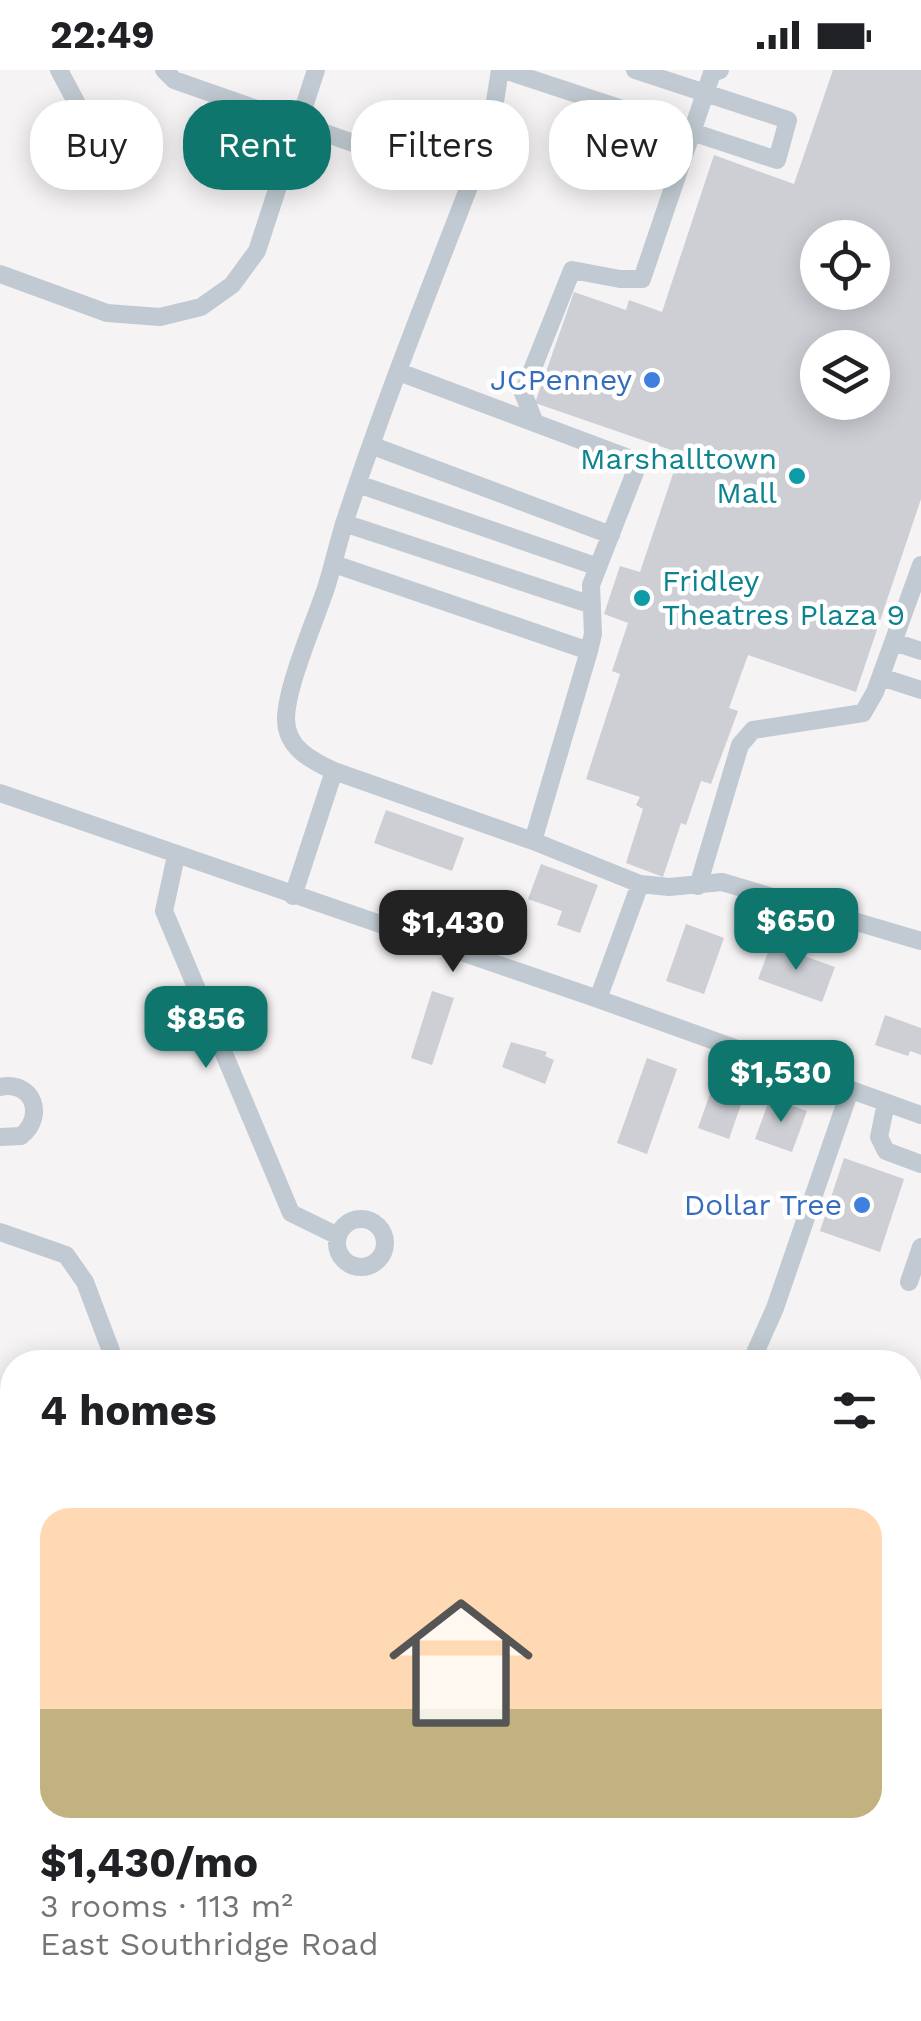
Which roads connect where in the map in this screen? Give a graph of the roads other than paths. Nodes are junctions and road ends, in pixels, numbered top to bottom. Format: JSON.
{"nodes":[{"id":1,"x":59,"y":70,"type":"edge"},
{"id":2,"x":164,"y":70,"type":"edge"},
{"id":3,"x":316,"y":70,"type":"edge"},
{"id":4,"x":502,"y":70,"type":"edge"},
{"id":5,"x":634,"y":70,"type":"edge"},
{"id":6,"x":720,"y":70,"type":"edge"},
{"id":7,"x":705,"y":93,"type":"junction"},
{"id":8,"x":75,"y":100,"type":"edge"},
{"id":9,"x":229,"y":100,"type":"edge"},
{"id":10,"x":306,"y":100,"type":"edge"},
{"id":11,"x":497,"y":100,"type":"edge"},
{"id":12,"x":590,"y":100,"type":"edge"},
{"id":13,"x":693,"y":126,"type":"edge"},
{"id":14,"x":693,"y":135,"type":"edge"},
{"id":15,"x":277,"y":190,"type":"edge"},
{"id":16,"x":468,"y":190,"type":"edge"},
{"id":17,"x":671,"y":190,"type":"edge"},
{"id":18,"x":0,"y":274,"type":"edge"},
{"id":19,"x":399,"y":372,"type":"junction"},
{"id":20,"x":534,"y":423,"type":"junction"},
{"id":21,"x":372,"y":446,"type":"junction"},
{"id":22,"x":358,"y":484,"type":"junction"},
{"id":23,"x":344,"y":524,"type":"junction"},
{"id":24,"x":611,"y":534,"type":"junction"},
{"id":25,"x":334,"y":564,"type":"junction"},
{"id":26,"x":921,"y":565,"type":"edge"},
{"id":27,"x":598,"y":567,"type":"junction"},
{"id":28,"x":592,"y":605,"type":"junction"},
{"id":29,"x":894,"y":642,"type":"junction"},
{"id":30,"x":589,"y":651,"type":"junction"},
{"id":31,"x":921,"y":651,"type":"edge"},
{"id":32,"x":881,"y":677,"type":"junction"},
{"id":33,"x":921,"y":690,"type":"edge"},
{"id":34,"x":334,"y":772,"type":"junction"},
{"id":35,"x":0,"y":794,"type":"edge"},
{"id":36,"x":533,"y":841,"type":"junction"},
{"id":37,"x":176,"y":856,"type":"junction"},
{"id":38,"x":640,"y":884,"type":"junction"},
{"id":39,"x":698,"y":886,"type":"junction"},
{"id":40,"x":293,"y":896,"type":"junction"},
{"id":41,"x":921,"y":941,"type":"edge"},
{"id":42,"x":598,"y":1000,"type":"junction"},
{"id":43,"x":0,"y":1087,"type":"edge"},
{"id":44,"x":850,"y":1090,"type":"junction"},
{"id":45,"x":886,"y":1103,"type":"junction"},
{"id":46,"x":921,"y":1115,"type":"edge"},
{"id":47,"x":0,"y":1137,"type":"edge"},
{"id":48,"x":921,"y":1164,"type":"edge"},
{"id":49,"x":0,"y":1232,"type":"edge"},
{"id":50,"x":338,"y":1236,"type":"dead end"},
{"id":51,"x":921,"y":1247,"type":"edge"},
{"id":52,"x":909,"y":1282,"type":"dead end"},
{"id":53,"x":111,"y":1350,"type":"edge"},
{"id":54,"x":757,"y":1350,"type":"edge"}],
"edges":[{"from":1,"to":8,"type":"street"},
{"from":2,"to":9,"type":"street"},
{"from":3,"to":10,"type":"street"},
{"from":4,"to":11,"type":"street"},
{"from":4,"to":12,"type":"street"},
{"from":5,"to":7,"type":"street"},
{"from":6,"to":7,"type":"street"},
{"from":7,"to":13,"type":"street"},
{"from":7,"to":14,"type":"street"},
{"from":15,"to":18,"type":"street"},
{"from":16,"to":19,"type":"street"},
{"from":17,"to":20,"type":"street"},
{"from":19,"to":20,"type":"street"},
{"from":19,"to":21,"type":"street"},
{"from":20,"to":24,"type":"street"},
{"from":21,"to":22,"type":"street"},
{"from":21,"to":24,"type":"street"},
{"from":22,"to":23,"type":"street"},
{"from":22,"to":27,"type":"street"},
{"from":23,"to":25,"type":"street"},
{"from":23,"to":28,"type":"street"},
{"from":24,"to":27,"type":"street"},
{"from":25,"to":30,"type":"street"},
{"from":25,"to":34,"type":"street"},
{"from":26,"to":29,"type":"street"},
{"from":27,"to":28,"type":"street"},
{"from":28,"to":30,"type":"street"},
{"from":29,"to":31,"type":"street"},
{"from":29,"to":32,"type":"street"},
{"from":30,"to":36,"type":"street"},
{"from":32,"to":33,"type":"street"},
{"from":32,"to":39,"type":"street"},
{"from":34,"to":36,"type":"street"},
{"from":34,"to":40,"type":"street"},
{"from":35,"to":37,"type":"street"},
{"from":36,"to":38,"type":"street"},
{"from":37,"to":40,"type":"street"},
{"from":37,"to":50,"type":"street"},
{"from":38,"to":39,"type":"street"},
{"from":38,"to":42,"type":"street"},
{"from":39,"to":41,"type":"street"},
{"from":40,"to":42,"type":"street"},
{"from":42,"to":44,"type":"street"},
{"from":43,"to":47,"type":"street"},
{"from":44,"to":45,"type":"street"},
{"from":44,"to":54,"type":"street"},
{"from":45,"to":46,"type":"street"},
{"from":45,"to":48,"type":"street"},
{"from":49,"to":53,"type":"street"},
{"from":51,"to":52,"type":"street"}]}
